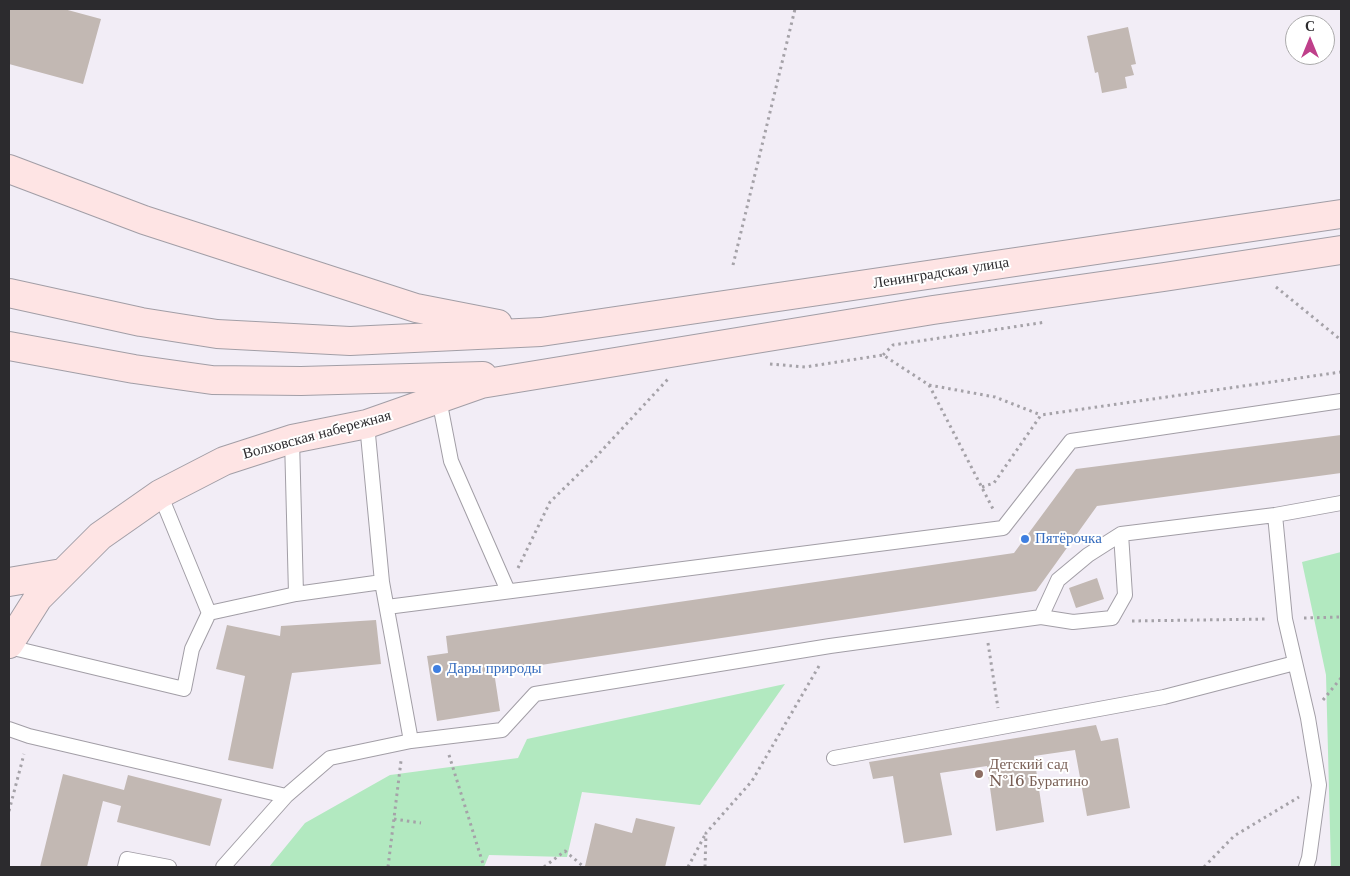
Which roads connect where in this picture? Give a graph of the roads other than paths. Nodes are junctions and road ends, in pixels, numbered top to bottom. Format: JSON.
{"nodes":[{"id":1,"x":9,"y":169,"type":"edge"},
{"id":2,"x":1341,"y":214,"type":"edge"},
{"id":3,"x":1341,"y":250,"type":"edge"},
{"id":4,"x":9,"y":293,"type":"edge"},
{"id":5,"x":541,"y":332,"type":"junction"},
{"id":6,"x":9,"y":346,"type":"edge"},
{"id":7,"x":542,"y":374,"type":"junction"},
{"id":8,"x":439,"y":399,"type":"junction"},
{"id":9,"x":1341,"y":401,"type":"edge"},
{"id":10,"x":367,"y":424,"type":"junction"},
{"id":11,"x":292,"y":439,"type":"junction"},
{"id":12,"x":160,"y":494,"type":"junction"},
{"id":13,"x":1341,"y":503,"type":"edge"},
{"id":14,"x":1275,"y":515,"type":"junction"},
{"id":15,"x":1120,"y":534,"type":"junction"},
{"id":16,"x":62,"y":573,"type":"junction"},
{"id":17,"x":9,"y":582,"type":"edge"},
{"id":18,"x":382,"y":582,"type":"junction"},
{"id":19,"x":508,"y":591,"type":"junction"},
{"id":20,"x":296,"y":594,"type":"junction"},
{"id":21,"x":387,"y":607,"type":"junction"},
{"id":22,"x":209,"y":613,"type":"junction"},
{"id":23,"x":1041,"y":617,"type":"junction"},
{"id":24,"x":9,"y":646,"type":"edge"},
{"id":25,"x":1295,"y":663,"type":"junction"},
{"id":26,"x":9,"y":729,"type":"edge"},
{"id":27,"x":407,"y":742,"type":"junction"},
{"id":28,"x":834,"y":758,"type":"dead end"},
{"id":29,"x":286,"y":796,"type":"junction"},
{"id":30,"x":125,"y":867,"type":"edge"},
{"id":31,"x":169,"y":867,"type":"edge"},
{"id":32,"x":223,"y":867,"type":"edge"},
{"id":33,"x":1306,"y":867,"type":"edge"}],
"edges":[{"from":1,"to":5,"type":"main road"},
{"from":2,"to":5,"type":"main road","name":"Ленинградская улица"},
{"from":3,"to":7,"type":"main road"},
{"from":4,"to":5,"type":"main road"},
{"from":6,"to":7,"type":"main road"},
{"from":7,"to":8,"type":"main road","name":"Волховская набережная"},
{"from":8,"to":10,"type":"main road","name":"Волховская набережная"},
{"from":8,"to":19,"type":"lane"},
{"from":9,"to":19,"type":"lane"},
{"from":10,"to":11,"type":"main road","name":"Волховская набережная"},
{"from":10,"to":18,"type":"lane"},
{"from":11,"to":12,"type":"main road","name":"Волховская набережная"},
{"from":11,"to":20,"type":"lane"},
{"from":12,"to":16,"type":"main road","name":"Волховская набережная"},
{"from":12,"to":22,"type":"lane"},
{"from":13,"to":14,"type":"lane"},
{"from":14,"to":15,"type":"lane"},
{"from":14,"to":25,"type":"lane"},
{"from":15,"to":23,"type":"lane"},
{"from":15,"to":23,"type":"lane"},
{"from":16,"to":17,"type":"main road"},
{"from":16,"to":24,"type":"main road","name":"Волховская набережная"},
{"from":18,"to":20,"type":"lane"},
{"from":18,"to":21,"type":"lane"},
{"from":19,"to":21,"type":"lane"},
{"from":20,"to":22,"type":"lane"},
{"from":21,"to":27,"type":"lane"},
{"from":22,"to":24,"type":"lane"},
{"from":23,"to":27,"type":"lane"},
{"from":25,"to":28,"type":"lane"},
{"from":25,"to":33,"type":"lane"},
{"from":26,"to":29,"type":"lane"},
{"from":27,"to":29,"type":"lane"},
{"from":29,"to":32,"type":"lane"},
{"from":30,"to":31,"type":"lane"}]}
